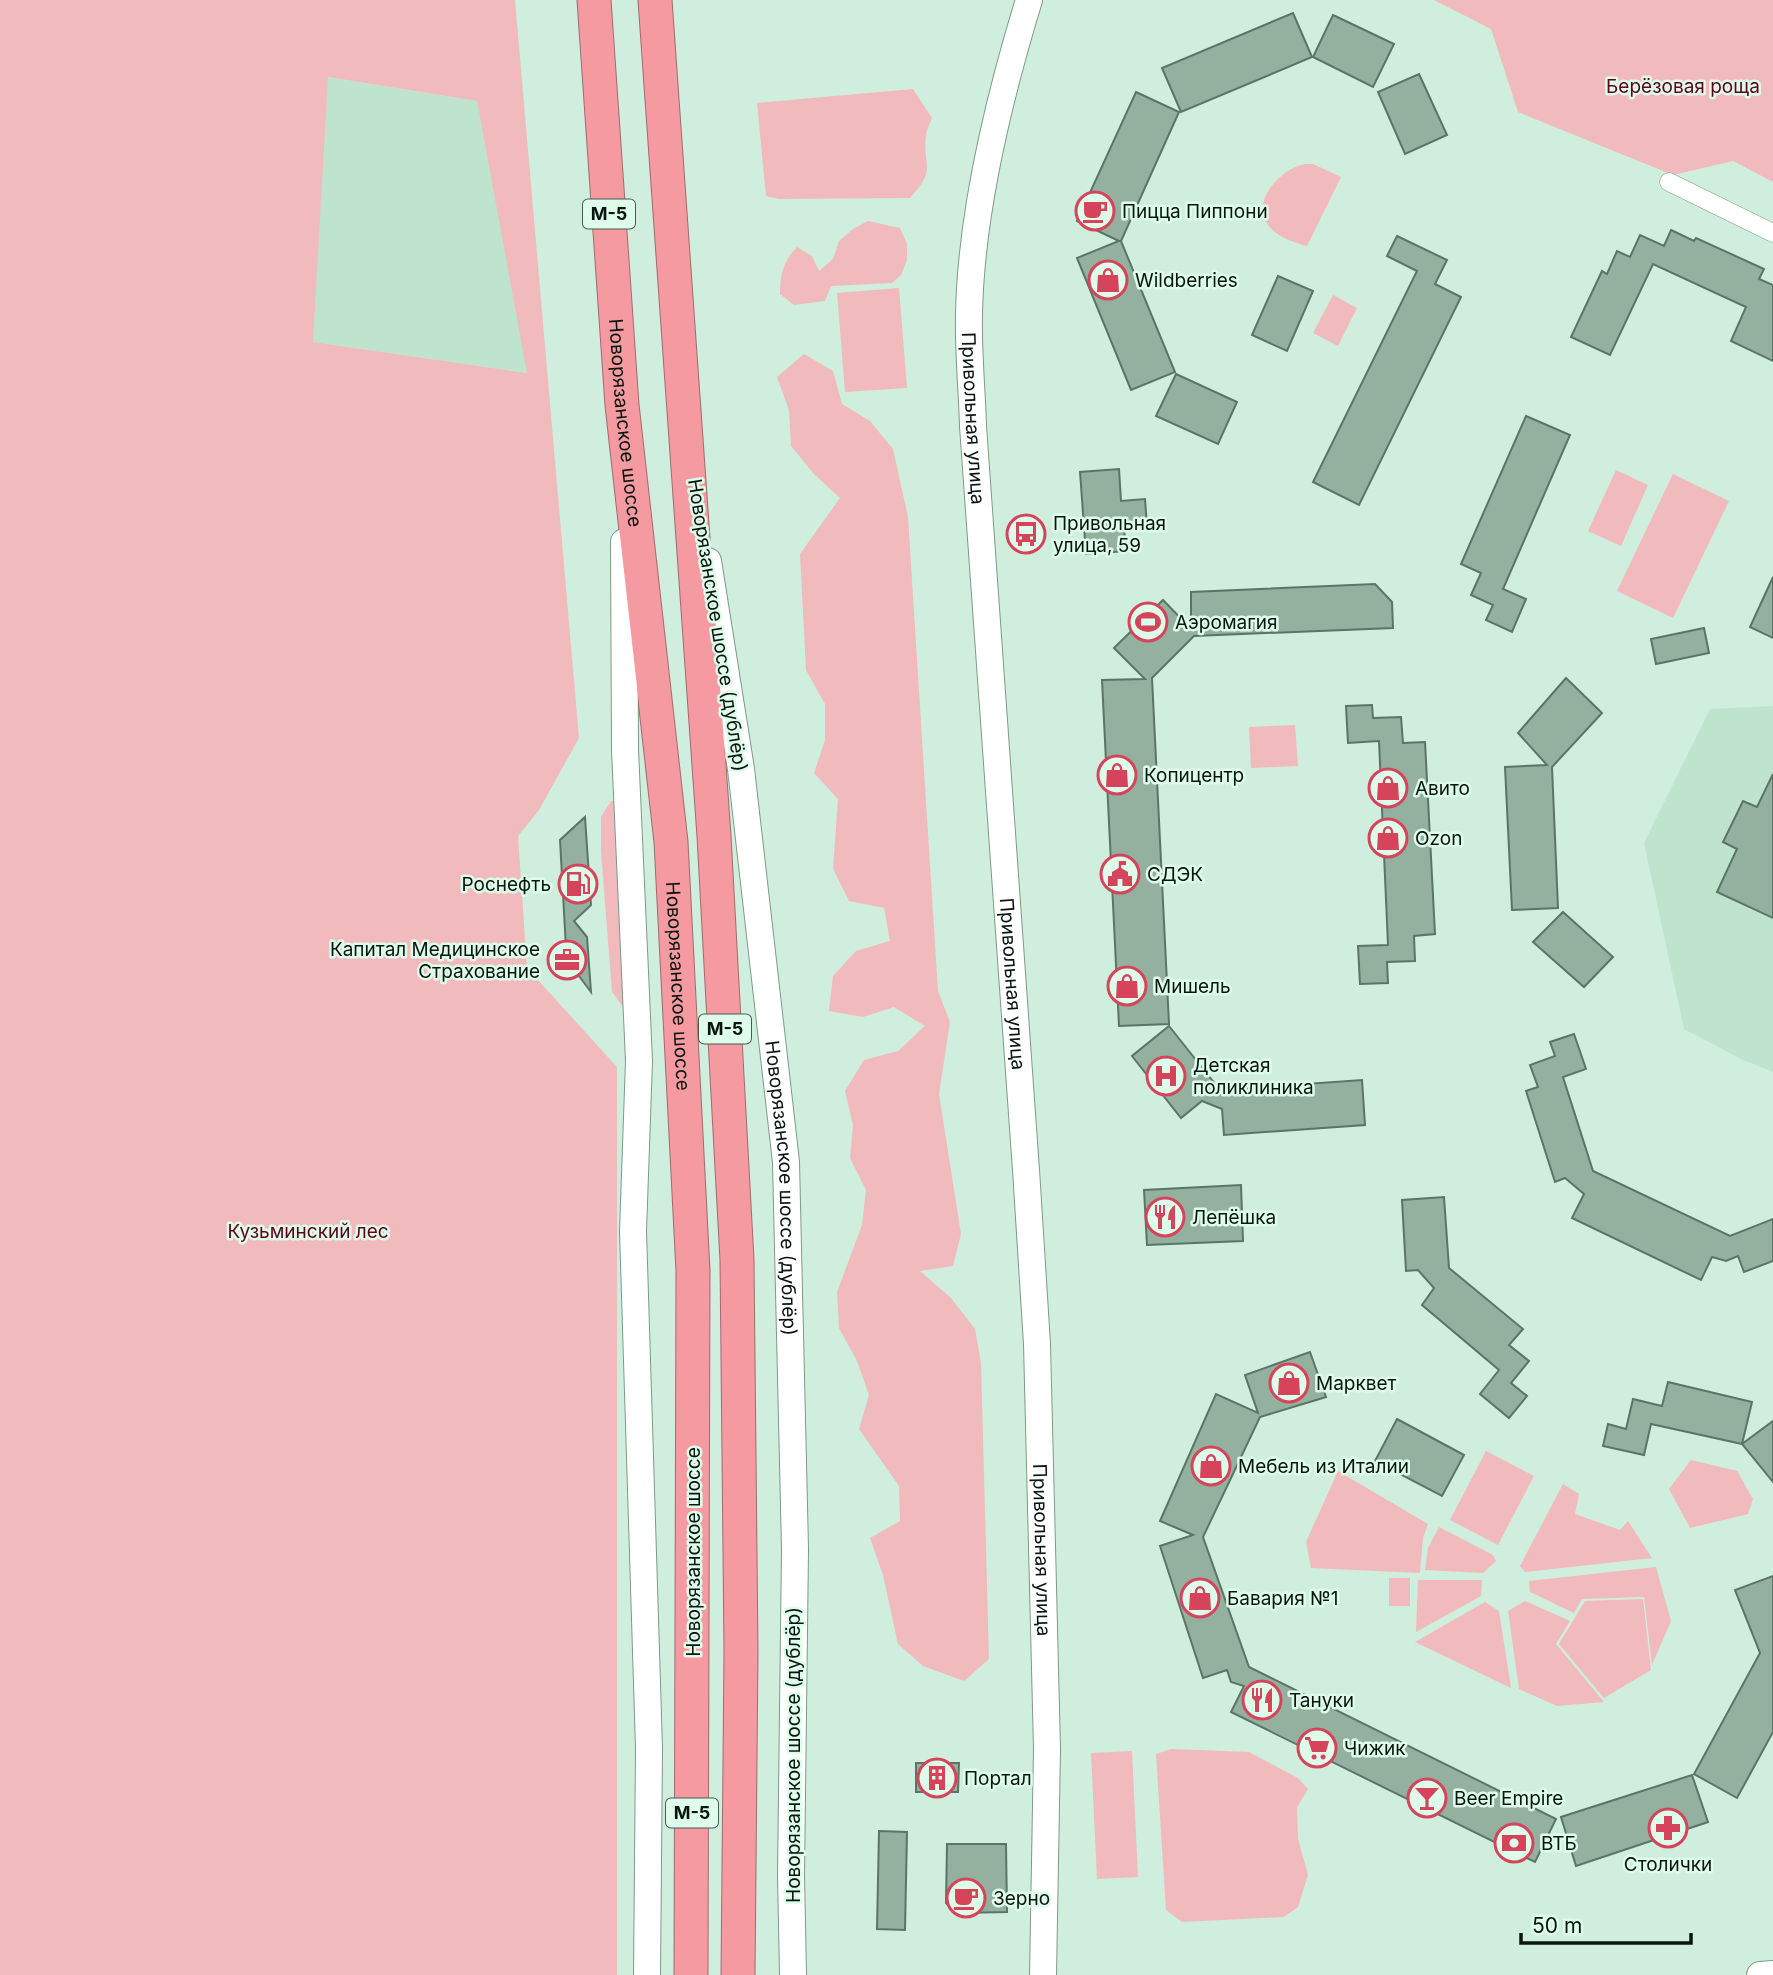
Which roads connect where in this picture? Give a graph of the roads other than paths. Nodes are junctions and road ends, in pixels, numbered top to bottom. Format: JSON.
{"nodes":[{"id":1,"x":594,"y":0,"type":"edge"},
{"id":2,"x":655,"y":0,"type":"edge"},
{"id":3,"x":1029,"y":0,"type":"edge"},
{"id":4,"x":1669,"y":182,"type":"dead end"},
{"id":5,"x":1773,"y":233,"type":"edge"},
{"id":6,"x":684,"y":408,"type":"junction"},
{"id":7,"x":624,"y":428,"type":"junction"},
{"id":8,"x":1773,"y":1974,"type":"edge"},
{"id":9,"x":647,"y":1975,"type":"edge"},
{"id":10,"x":691,"y":1975,"type":"edge"},
{"id":11,"x":738,"y":1975,"type":"edge"},
{"id":12,"x":793,"y":1975,"type":"edge"},
{"id":13,"x":1043,"y":1975,"type":"edge"},
{"id":14,"x":1760,"y":1975,"type":"edge"}],
"edges":[{"from":1,"to":7,"type":"highway","name":"Новорязанское шоссе","number":"М-5"},
{"from":2,"to":6,"type":"highway","number":"М-5"},
{"from":3,"to":13,"type":"main road","name":"Привольная улица"},
{"from":4,"to":5,"type":"street"},
{"from":6,"to":11,"type":"highway","number":"М-5"},
{"from":6,"to":12,"type":"main road","name":"Новорязанское шоссе (дублёр)"},
{"from":7,"to":9,"type":"main road"},
{"from":7,"to":10,"type":"highway","name":"Новорязанское шоссе","number":"М-5"},
{"from":8,"to":14,"type":"main road"}]}
